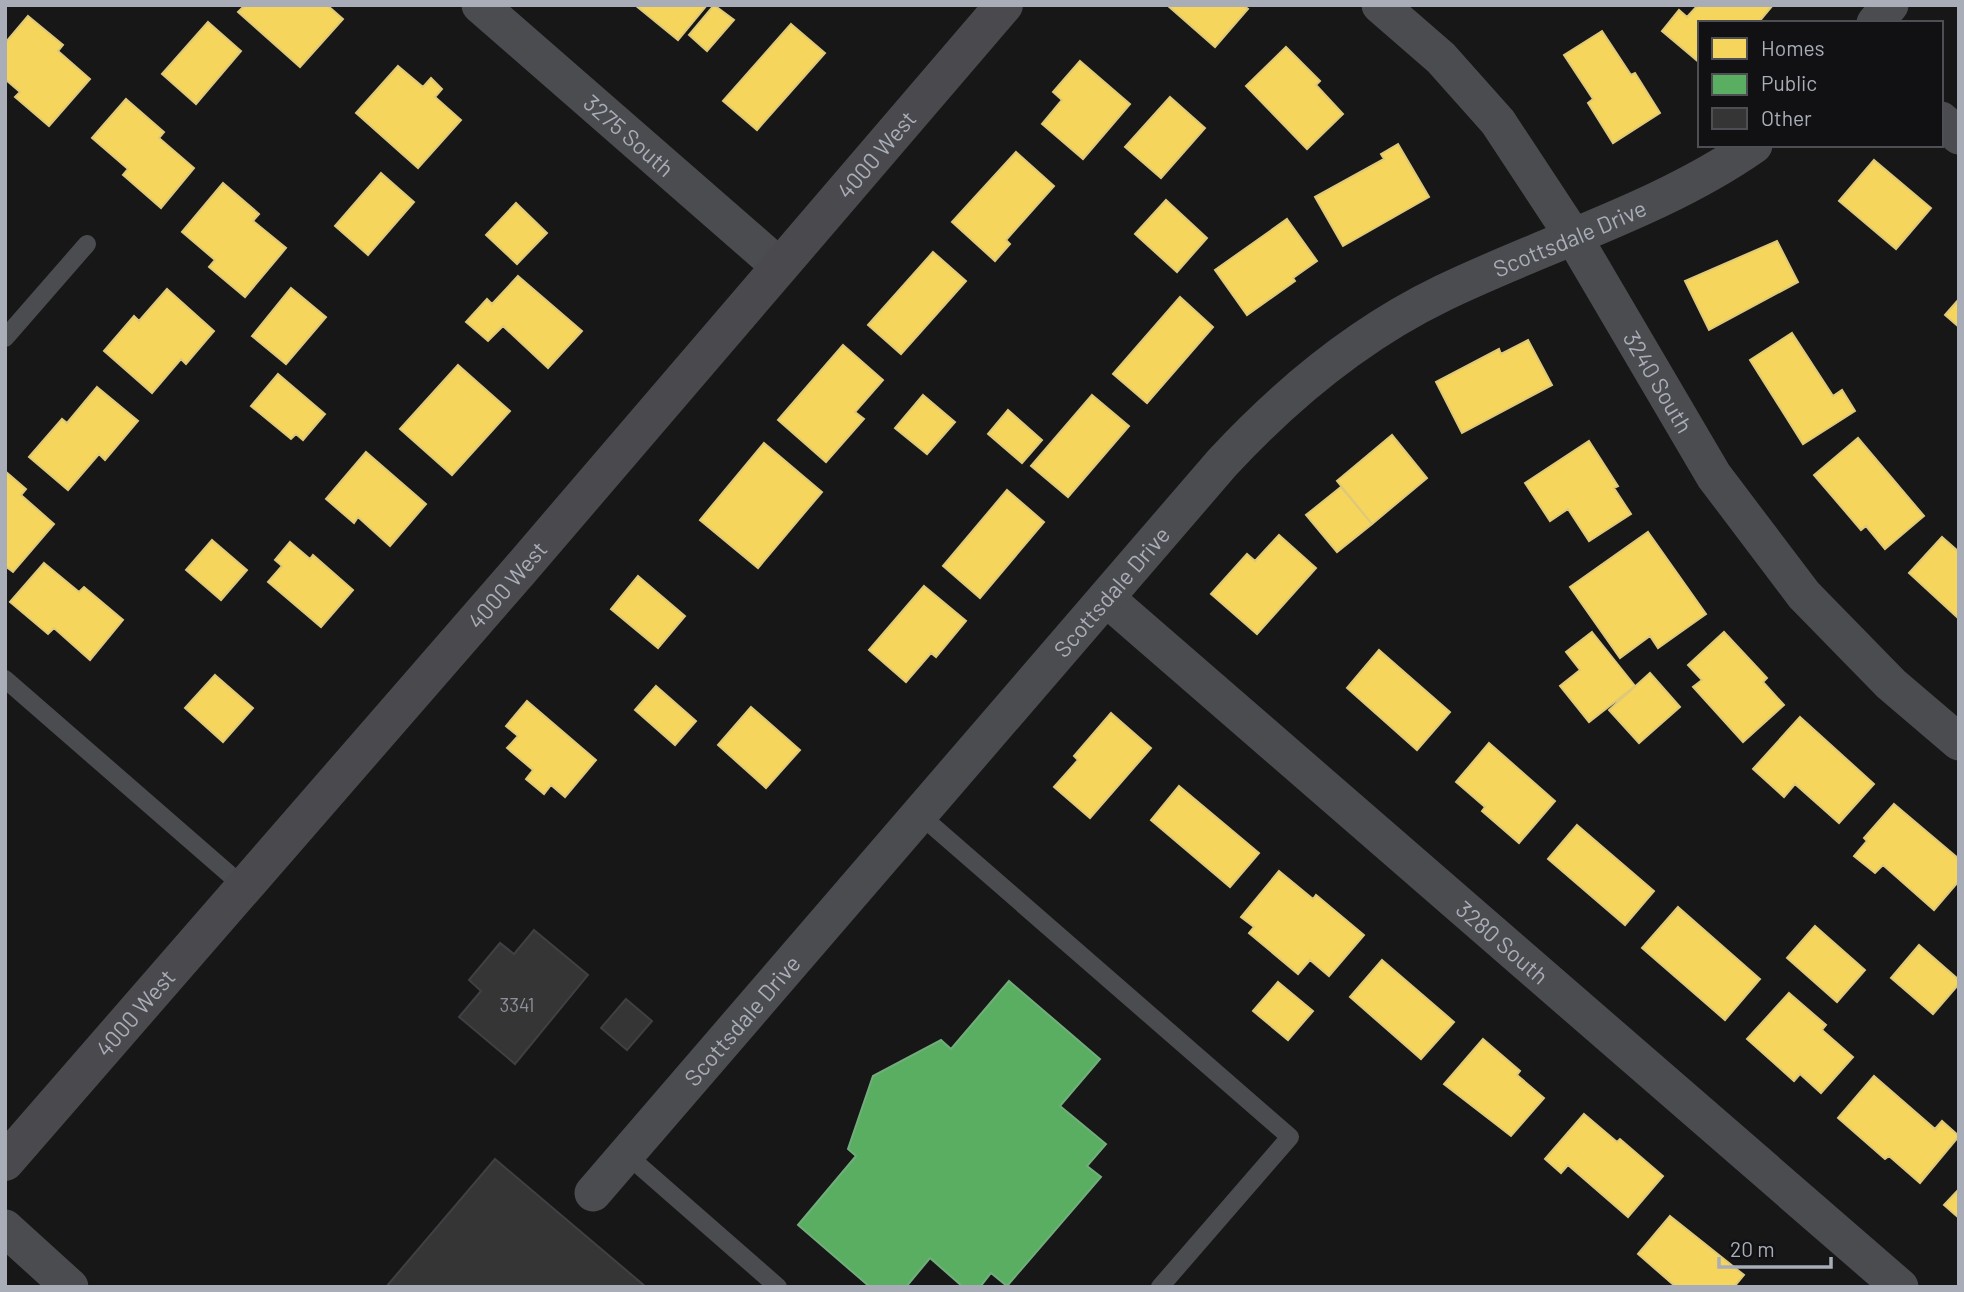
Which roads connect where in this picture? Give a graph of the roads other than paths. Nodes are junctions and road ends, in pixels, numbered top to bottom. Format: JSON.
{"nodes":[{"id":1,"x":480,"y":5,"type":"edge"},
{"id":2,"x":1004,"y":5,"type":"edge"},
{"id":3,"x":1380,"y":5,"type":"edge"},
{"id":4,"x":1890,"y":5,"type":"edge"},
{"id":5,"x":1877,"y":21,"type":"edge"},
{"id":6,"x":1943,"y":122,"type":"edge"},
{"id":7,"x":1959,"y":136,"type":"edge"},
{"id":8,"x":1751,"y":147,"type":"edge"},
{"id":9,"x":1573,"y":236,"type":"junction"},
{"id":10,"x":87,"y":244,"type":"dead end"},
{"id":11,"x":779,"y":266,"type":"junction"},
{"id":12,"x":5,"y":338,"type":"edge"},
{"id":13,"x":1106,"y":598,"type":"junction"},
{"id":14,"x":5,"y":679,"type":"edge"},
{"id":15,"x":1959,"y":742,"type":"edge"},
{"id":16,"x":919,"y":814,"type":"junction"},
{"id":17,"x":244,"y":887,"type":"junction"},
{"id":18,"x":626,"y":1154,"type":"junction"},
{"id":19,"x":5,"y":1162,"type":"edge"},
{"id":20,"x":593,"y":1193,"type":"dead end"},
{"id":21,"x":5,"y":1228,"type":"edge"},
{"id":22,"x":70,"y":1287,"type":"edge"},
{"id":23,"x":778,"y":1287,"type":"edge"},
{"id":24,"x":1160,"y":1287,"type":"edge"},
{"id":25,"x":1899,"y":1287,"type":"edge"}],
"edges":[{"from":1,"to":11,"type":"street","name":"3275 South"},
{"from":2,"to":11,"type":"street","name":"4000 West"},
{"from":3,"to":9,"type":"street","name":"3240 South"},
{"from":4,"to":5,"type":"street"},
{"from":6,"to":7,"type":"street"},
{"from":8,"to":9,"type":"street","name":"Scottsdale Drive"},
{"from":9,"to":13,"type":"street","name":"Scottsdale Drive"},
{"from":9,"to":15,"type":"street","name":"3240 South"},
{"from":10,"to":12,"type":"lane"},
{"from":11,"to":17,"type":"street","name":"4000 West"},
{"from":13,"to":16,"type":"street","name":"Scottsdale Drive"},
{"from":13,"to":25,"type":"street","name":"3280 South"},
{"from":14,"to":17,"type":"lane"},
{"from":16,"to":18,"type":"street","name":"Scottsdale Drive"},
{"from":16,"to":24,"type":"lane"},
{"from":17,"to":19,"type":"street","name":"4000 West"},
{"from":18,"to":20,"type":"street","name":"Scottsdale Drive"},
{"from":18,"to":23,"type":"lane"},
{"from":21,"to":22,"type":"street"}]}
